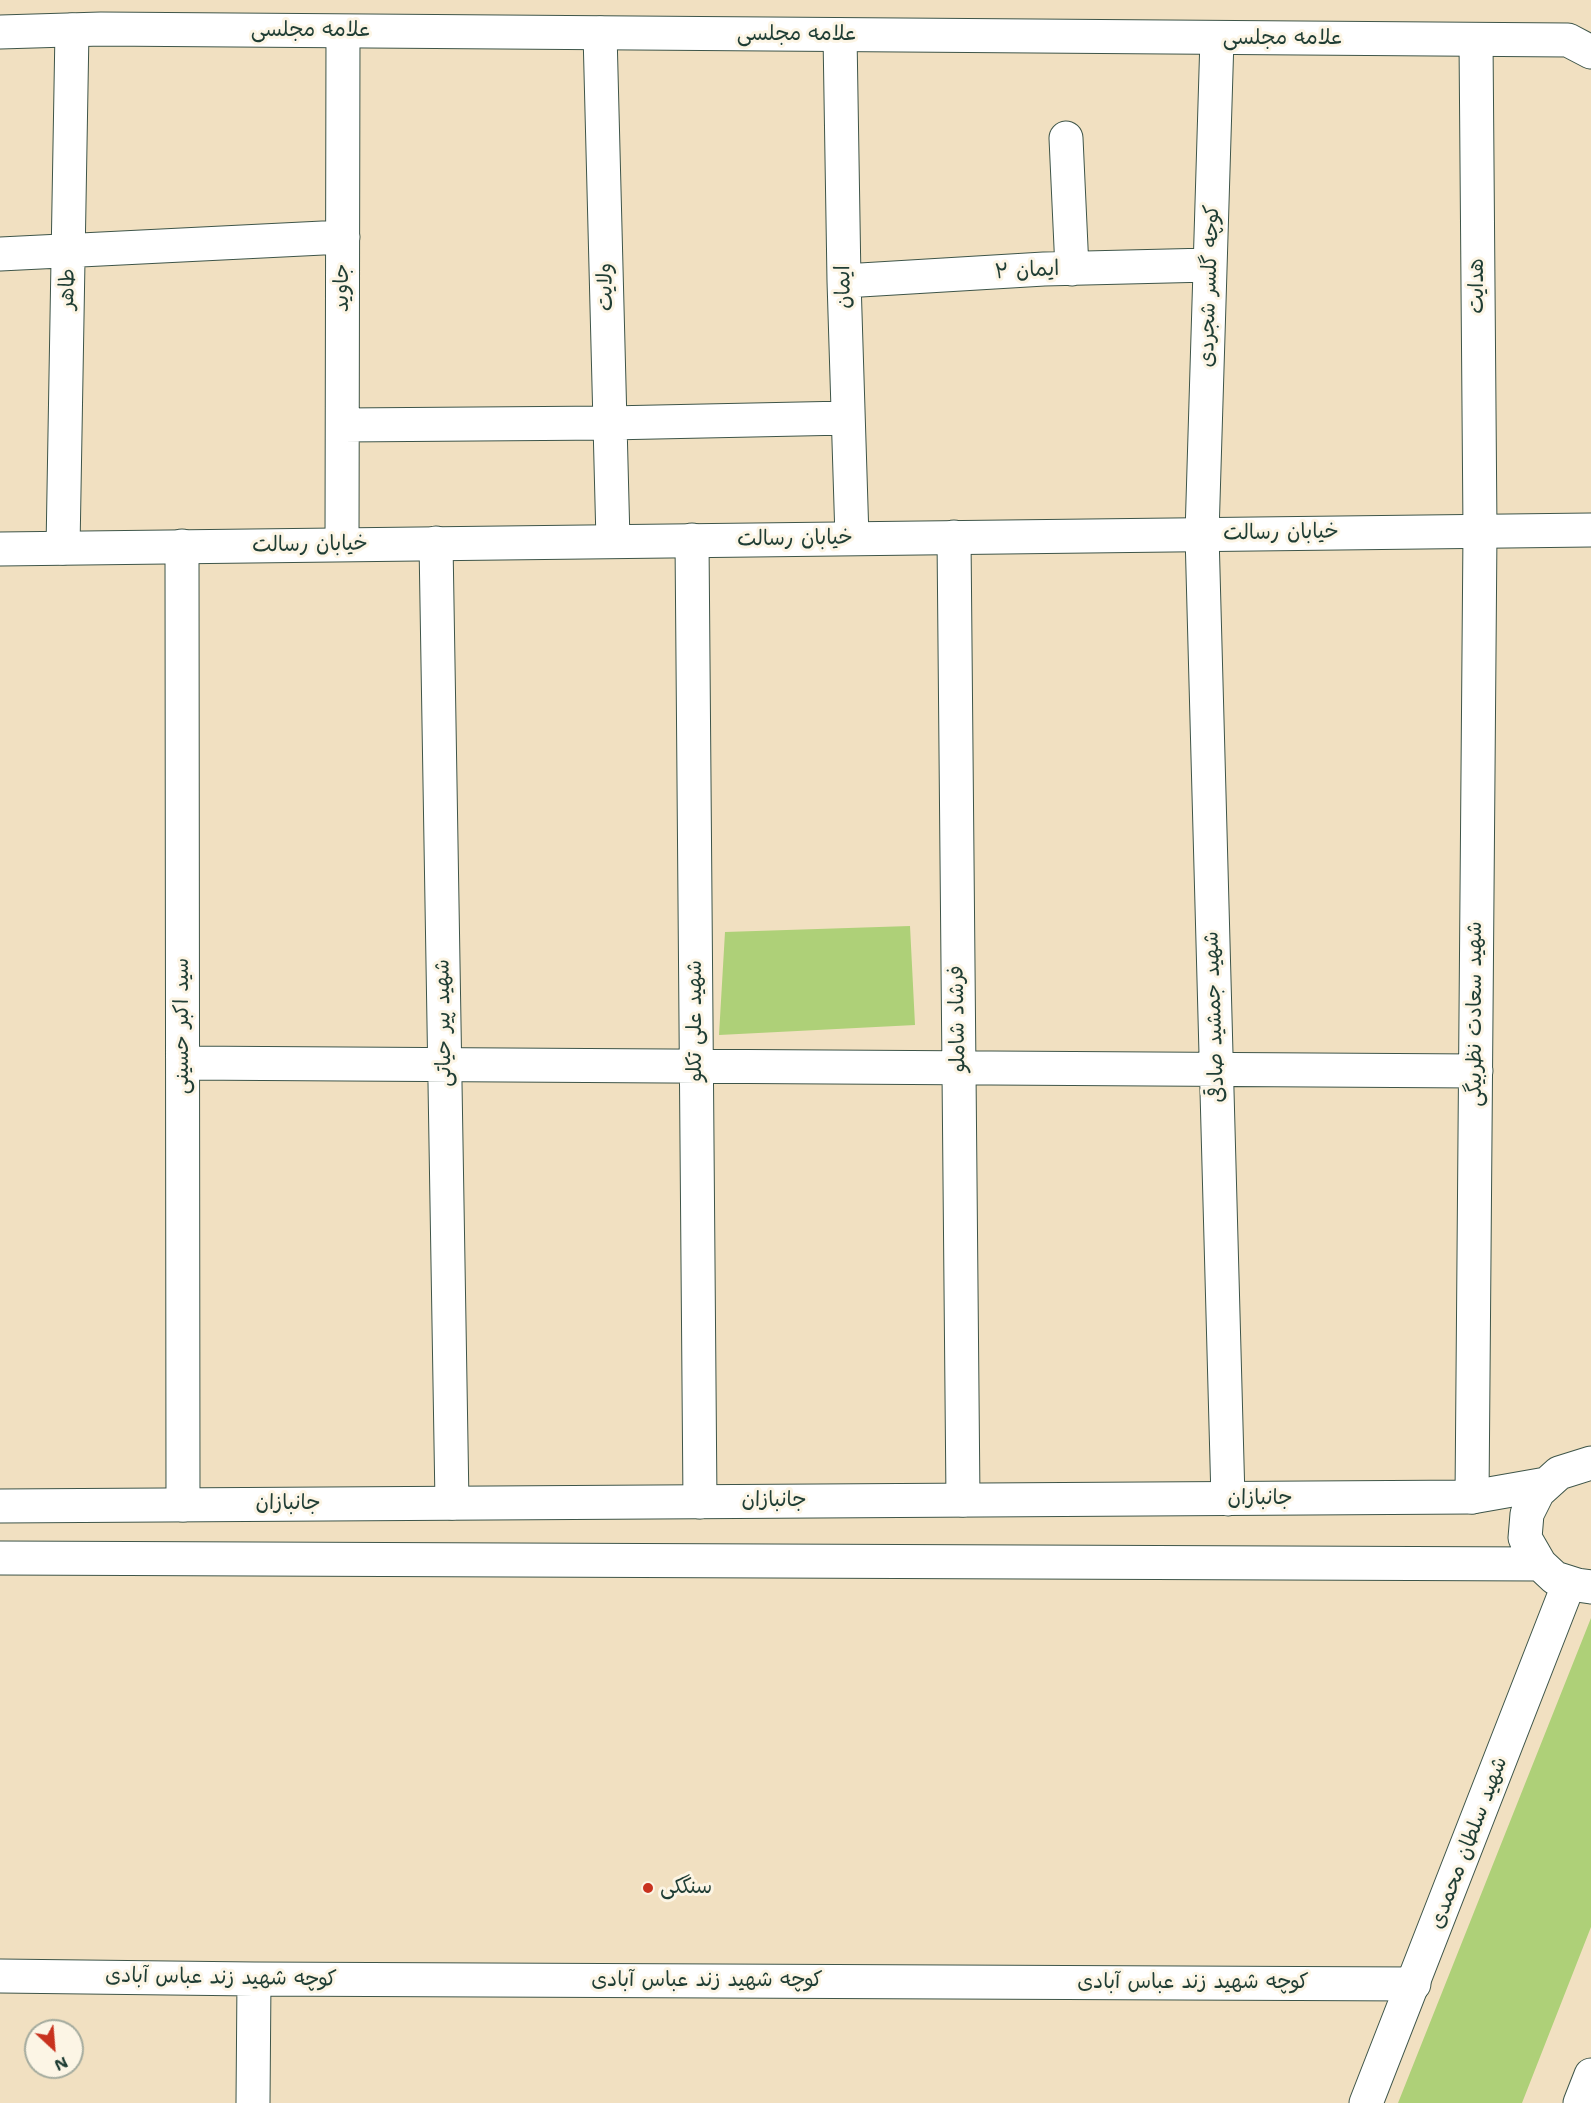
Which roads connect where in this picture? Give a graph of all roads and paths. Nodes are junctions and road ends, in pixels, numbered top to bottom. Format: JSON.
{"nodes":[{"id":1,"x":72,"y":30,"type":"junction"},
{"id":2,"x":0,"y":32,"type":"edge"},
{"id":3,"x":343,"y":32,"type":"junction"},
{"id":4,"x":600,"y":33,"type":"junction"},
{"id":5,"x":840,"y":35,"type":"junction"},
{"id":6,"x":1217,"y":38,"type":"junction"},
{"id":7,"x":1476,"y":40,"type":"junction"},
{"id":8,"x":1591,"y":52,"type":"edge"},
{"id":9,"x":1066,"y":138,"type":"dead end"},
{"id":10,"x":343,"y":237,"type":"junction"},
{"id":11,"x":68,"y":251,"type":"junction"},
{"id":12,"x":0,"y":254,"type":"edge"},
{"id":13,"x":1210,"y":265,"type":"junction"},
{"id":14,"x":1072,"y":269,"type":"junction"},
{"id":15,"x":844,"y":281,"type":"junction"},
{"id":16,"x":848,"y":418,"type":"junction"},
{"id":17,"x":609,"y":423,"type":"junction"},
{"id":18,"x":343,"y":425,"type":"junction"},
{"id":19,"x":1591,"y":530,"type":"edge"},
{"id":20,"x":1480,"y":531,"type":"junction"},
{"id":21,"x":1202,"y":534,"type":"junction"},
{"id":22,"x":954,"y":537,"type":"junction"},
{"id":23,"x":852,"y":538,"type":"junction"},
{"id":24,"x":692,"y":540,"type":"junction"},
{"id":25,"x":613,"y":542,"type":"junction"},
{"id":26,"x":436,"y":543,"type":"junction"},
{"id":27,"x":342,"y":544,"type":"junction"},
{"id":28,"x":182,"y":546,"type":"junction"},
{"id":29,"x":63,"y":548,"type":"junction"},
{"id":30,"x":0,"y":549,"type":"edge"},
{"id":31,"x":183,"y":1063,"type":"junction"},
{"id":32,"x":445,"y":1065,"type":"junction"},
{"id":33,"x":696,"y":1067,"type":"junction"},
{"id":34,"x":959,"y":1068,"type":"junction"},
{"id":35,"x":1216,"y":1069,"type":"junction"},
{"id":36,"x":1476,"y":1071,"type":"junction"},
{"id":37,"x":1591,"y":1463,"type":"edge"},
{"id":38,"x":1546,"y":1484,"type":"junction"},
{"id":39,"x":1472,"y":1497,"type":"junction"},
{"id":40,"x":1228,"y":1499,"type":"junction"},
{"id":41,"x":963,"y":1500,"type":"junction"},
{"id":42,"x":700,"y":1502,"type":"junction"},
{"id":43,"x":452,"y":1503,"type":"junction"},
{"id":44,"x":183,"y":1505,"type":"junction"},
{"id":45,"x":0,"y":1506,"type":"edge"},
{"id":46,"x":0,"y":1558,"type":"edge"},
{"id":47,"x":1540,"y":1564,"type":"junction"},
{"id":48,"x":1580,"y":1585,"type":"edge"},
{"id":49,"x":0,"y":1976,"type":"edge"},
{"id":50,"x":254,"y":1979,"type":"junction"},
{"id":51,"x":1414,"y":1984,"type":"junction"},
{"id":52,"x":1591,"y":2075,"type":"edge"},
{"id":53,"x":253,"y":2103,"type":"edge"},
{"id":54,"x":1366,"y":2103,"type":"edge"},
{"id":55,"x":1580,"y":2103,"type":"edge"}],
"edges":[{"from":1,"to":2,"type":"street","name":"علامه مجلسی"},
{"from":1,"to":3,"type":"street","name":"علامه مجلسی"},
{"from":1,"to":11,"type":"street","name":"طاهر"},
{"from":3,"to":4,"type":"street","name":"علامه مجلسی"},
{"from":3,"to":10,"type":"street","name":"جاوید"},
{"from":4,"to":5,"type":"street","name":"علامه مجلسی"},
{"from":4,"to":17,"type":"street","name":"ولایت"},
{"from":5,"to":6,"type":"street","name":"علامه مجلسی"},
{"from":5,"to":15,"type":"street","name":"ایمان"},
{"from":6,"to":7,"type":"street","name":"علامه مجلسی"},
{"from":6,"to":13,"type":"street","name":"کوچه گلسر شجردی"},
{"from":7,"to":8,"type":"street","name":"علامه مجلسی"},
{"from":7,"to":20,"type":"street","name":"هدایت"},
{"from":9,"to":14,"type":"street"},
{"from":10,"to":11,"type":"street"},
{"from":10,"to":18,"type":"street","name":"جاوید"},
{"from":11,"to":12,"type":"street"},
{"from":11,"to":29,"type":"street","name":"طاهر"},
{"from":13,"to":14,"type":"street","name":"ایمان ۲"},
{"from":13,"to":21,"type":"street","name":"کوچه گلسر شجردی"},
{"from":14,"to":15,"type":"street","name":"ایمان ۲"},
{"from":15,"to":16,"type":"street","name":"ایمان"},
{"from":16,"to":17,"type":"street"},
{"from":16,"to":23,"type":"street","name":"ایمان"},
{"from":17,"to":18,"type":"street"},
{"from":17,"to":25,"type":"street","name":"ولایت"},
{"from":18,"to":27,"type":"street","name":"جاوید"},
{"from":19,"to":20,"type":"street","name":"خیابان رسالت"},
{"from":20,"to":21,"type":"street","name":"خیابان رسالت"},
{"from":20,"to":36,"type":"street","name":"شهید سعادت نظربیگی"},
{"from":21,"to":22,"type":"street","name":"خیابان رسالت"},
{"from":21,"to":35,"type":"street","name":"شهید جمشید صادقی"},
{"from":22,"to":23,"type":"street","name":"خیابان رسالت"},
{"from":22,"to":34,"type":"street","name":"فرشاد شاملو"},
{"from":23,"to":24,"type":"street","name":"خیابان رسالت"},
{"from":24,"to":25,"type":"street","name":"خیابان رسالت"},
{"from":24,"to":33,"type":"street","name":"شهید علی تکلو"},
{"from":25,"to":26,"type":"street","name":"خیابان رسالت"},
{"from":26,"to":27,"type":"street","name":"خیابان رسالت"},
{"from":26,"to":32,"type":"street","name":"شهید پیر حیاتی"},
{"from":27,"to":28,"type":"street","name":"خیابان رسالت"},
{"from":28,"to":29,"type":"street","name":"خیابان رسالت"},
{"from":28,"to":31,"type":"street","name":"سید اکبر حسینی"},
{"from":29,"to":30,"type":"street","name":"خیابان رسالت"},
{"from":31,"to":32,"type":"street"},
{"from":31,"to":44,"type":"street","name":"سید اکبر حسینی"},
{"from":32,"to":33,"type":"street"},
{"from":32,"to":43,"type":"street","name":"شهید پیر حیاتی"},
{"from":33,"to":34,"type":"street"},
{"from":33,"to":42,"type":"street","name":"شهید علی تکلو"},
{"from":34,"to":35,"type":"street"},
{"from":34,"to":41,"type":"street","name":"فرشاد شاملو"},
{"from":35,"to":36,"type":"street"},
{"from":35,"to":40,"type":"street","name":"شهید جمشید صادقی"},
{"from":36,"to":39,"type":"street","name":"شهید سعادت نظربیگی"},
{"from":37,"to":38,"type":"street"},
{"from":38,"to":39,"type":"street","name":"جانبازان"},
{"from":38,"to":47,"type":"street"},
{"from":39,"to":40,"type":"street","name":"جانبازان"},
{"from":40,"to":41,"type":"street","name":"جانبازان"},
{"from":41,"to":42,"type":"street","name":"جانبازان"},
{"from":42,"to":43,"type":"street","name":"جانبازان"},
{"from":43,"to":44,"type":"street","name":"جانبازان"},
{"from":44,"to":45,"type":"street","name":"جانبازان"},
{"from":46,"to":47,"type":"street"},
{"from":47,"to":48,"type":"street"},
{"from":48,"to":51,"type":"street","name":"شهید سلطان محمدی"},
{"from":49,"to":50,"type":"street","name":"کوچه شهید زند عباس آبادی"},
{"from":50,"to":51,"type":"street","name":"کوچه شهید زند عباس آبادی"},
{"from":50,"to":53,"type":"street"},
{"from":51,"to":54,"type":"street","name":"شهید سلطان محمدی"},
{"from":52,"to":55,"type":"street"}]}
